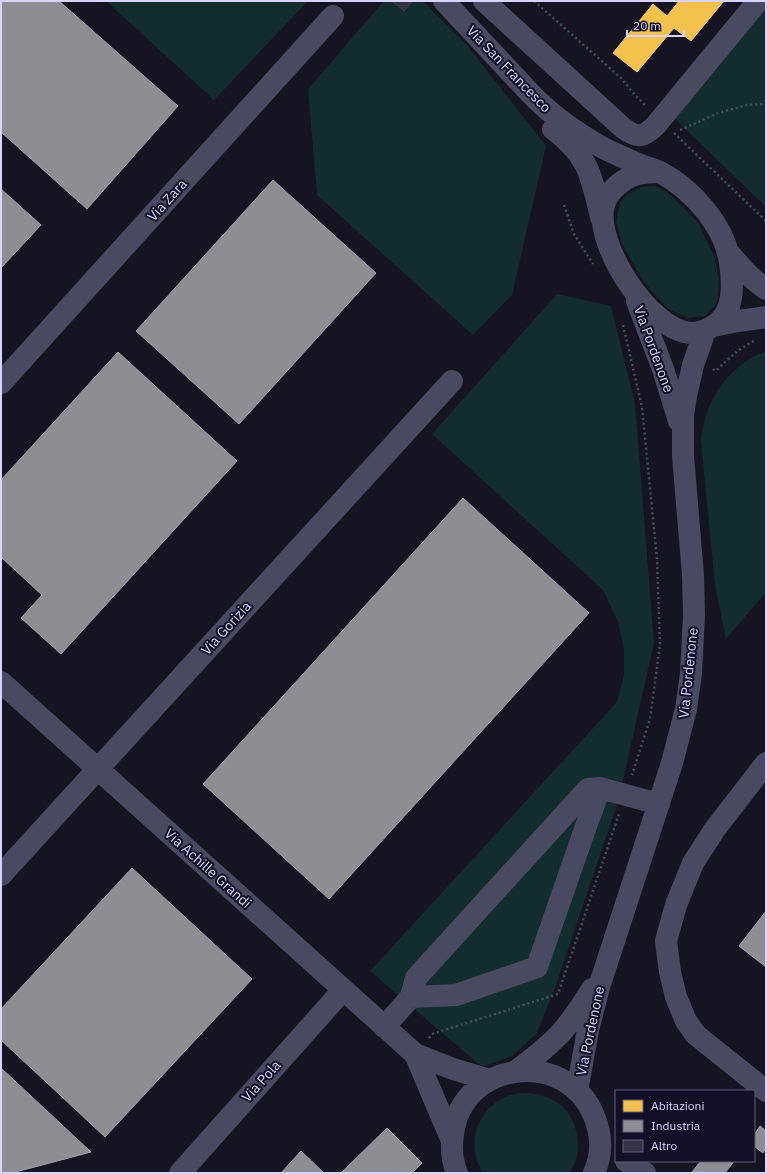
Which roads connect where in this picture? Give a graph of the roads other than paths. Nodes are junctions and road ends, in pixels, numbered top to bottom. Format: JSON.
{"nodes":[{"id":1,"x":484,"y":1,"type":"edge"},
{"id":2,"x":758,"y":1,"type":"edge"},
{"id":3,"x":446,"y":3,"type":"edge"},
{"id":4,"x":333,"y":16,"type":"dead end"},
{"id":5,"x":659,"y":172,"type":"junction"},
{"id":6,"x":602,"y":221,"type":"junction"},
{"id":7,"x":729,"y":253,"type":"junction"},
{"id":8,"x":631,"y":286,"type":"junction"},
{"id":9,"x":766,"y":289,"type":"edge"},
{"id":10,"x":766,"y":317,"type":"edge"},
{"id":11,"x":709,"y":329,"type":"junction"},
{"id":12,"x":452,"y":381,"type":"dead end"},
{"id":13,"x":1,"y":383,"type":"edge"},
{"id":14,"x":683,"y":436,"type":"junction"},
{"id":15,"x":1,"y":682,"type":"edge"},
{"id":16,"x":766,"y":763,"type":"edge"},
{"id":17,"x":98,"y":769,"type":"junction"},
{"id":18,"x":600,"y":788,"type":"junction"},
{"id":19,"x":659,"y":804,"type":"junction"},
{"id":20,"x":571,"y":807,"type":"junction"},
{"id":21,"x":585,"y":829,"type":"junction"},
{"id":22,"x":1,"y":875,"type":"edge"},
{"id":23,"x":604,"y":971,"type":"junction"},
{"id":24,"x":343,"y":990,"type":"junction"},
{"id":25,"x":410,"y":997,"type":"junction"},
{"id":26,"x":384,"y":1027,"type":"junction"},
{"id":27,"x":415,"y":1054,"type":"junction"},
{"id":28,"x":516,"y":1071,"type":"junction"},
{"id":29,"x":490,"y":1080,"type":"junction"},
{"id":30,"x":577,"y":1091,"type":"junction"},
{"id":31,"x":766,"y":1091,"type":"edge"},
{"id":32,"x":600,"y":1136,"type":"junction"},
{"id":33,"x":452,"y":1141,"type":"junction"},
{"id":34,"x":615,"y":1152,"type":"edge"},
{"id":35,"x":628,"y":1162,"type":"edge"},
{"id":36,"x":180,"y":1173,"type":"edge"},
{"id":37,"x":457,"y":1173,"type":"edge"},
{"id":38,"x":594,"y":1173,"type":"edge"},
{"id":39,"x":644,"y":1173,"type":"edge"}],
"edges":[{"from":1,"to":2,"type":"street"},
{"from":3,"to":5,"type":"street","name":"Via San Francesco"},
{"from":3,"to":6,"type":"street","name":"Via San Francesco"},
{"from":4,"to":13,"type":"street","name":"Via Zara"},
{"from":5,"to":6,"type":"street"},
{"from":5,"to":7,"type":"street"},
{"from":6,"to":8,"type":"street"},
{"from":7,"to":9,"type":"street"},
{"from":7,"to":11,"type":"street"},
{"from":8,"to":11,"type":"street"},
{"from":8,"to":14,"type":"street","name":"Via Pordenone"},
{"from":10,"to":11,"type":"street"},
{"from":11,"to":14,"type":"street","name":"Via Pordenone"},
{"from":12,"to":17,"type":"street","name":"Via Gorizia"},
{"from":14,"to":19,"type":"street","name":"Via Pordenone"},
{"from":15,"to":17,"type":"street","name":"Via Achille Grandi"},
{"from":16,"to":31,"type":"street"},
{"from":17,"to":22,"type":"street","name":"Via Gorizia"},
{"from":17,"to":24,"type":"street","name":"Via Achille Grandi"},
{"from":18,"to":19,"type":"street"},
{"from":18,"to":20,"type":"street"},
{"from":18,"to":21,"type":"street"},
{"from":19,"to":23,"type":"street","name":"Via Pordenone"},
{"from":20,"to":21,"type":"street"},
{"from":20,"to":25,"type":"street"},
{"from":21,"to":25,"type":"street"},
{"from":23,"to":28,"type":"street","name":"Via Pordenone"},
{"from":23,"to":30,"type":"street","name":"Via Pordenone"},
{"from":24,"to":26,"type":"street","name":"Via Achille Grandi"},
{"from":24,"to":36,"type":"street","name":"Via Pola"},
{"from":25,"to":26,"type":"street"},
{"from":26,"to":27,"type":"street","name":"Via Achille Grandi"},
{"from":27,"to":29,"type":"street"},
{"from":27,"to":33,"type":"street"},
{"from":28,"to":29,"type":"street"},
{"from":28,"to":30,"type":"street"},
{"from":29,"to":33,"type":"street"},
{"from":30,"to":32,"type":"street"},
{"from":32,"to":34,"type":"street"},
{"from":32,"to":38,"type":"street"},
{"from":33,"to":37,"type":"street"},
{"from":35,"to":39,"type":"street"}]}
